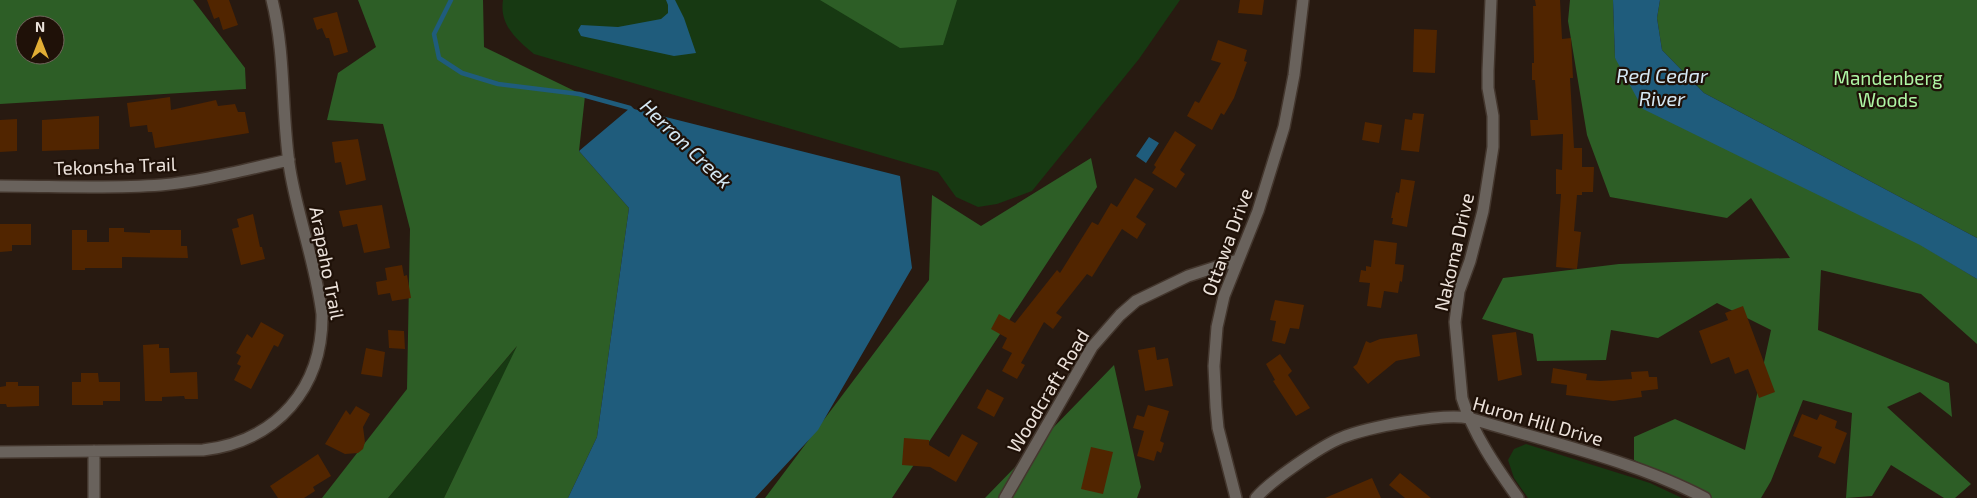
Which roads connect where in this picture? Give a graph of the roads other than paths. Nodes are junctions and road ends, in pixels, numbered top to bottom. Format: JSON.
{"nodes":[{"id":1,"x":272,"y":0,"type":"edge"},
{"id":2,"x":1303,"y":0,"type":"edge"},
{"id":3,"x":1491,"y":0,"type":"edge"},
{"id":4,"x":289,"y":160,"type":"junction"},
{"id":5,"x":0,"y":186,"type":"edge"},
{"id":6,"x":1238,"y":260,"type":"junction"},
{"id":7,"x":1469,"y":418,"type":"junction"},
{"id":8,"x":94,"y":451,"type":"junction"},
{"id":9,"x":0,"y":452,"type":"edge"},
{"id":10,"x":94,"y":498,"type":"edge"},
{"id":11,"x":1005,"y":498,"type":"edge"},
{"id":12,"x":1236,"y":498,"type":"edge"},
{"id":13,"x":1256,"y":498,"type":"edge"},
{"id":14,"x":1518,"y":498,"type":"edge"},
{"id":15,"x":1705,"y":498,"type":"edge"}],
"edges":[{"from":1,"to":4,"type":"street","name":"Arapaho Trail"},
{"from":2,"to":6,"type":"street","name":"Ottawa Drive"},
{"from":3,"to":7,"type":"street","name":"Nakoma Drive"},
{"from":4,"to":5,"type":"street","name":"Tekonsha Trail"},
{"from":4,"to":8,"type":"street","name":"Arapaho Trail"},
{"from":6,"to":11,"type":"street","name":"Woodcraft Road"},
{"from":6,"to":12,"type":"street","name":"Ottawa Drive"},
{"from":7,"to":13,"type":"street","name":"Huron Hill Drive"},
{"from":7,"to":14,"type":"street","name":"Nakoma Drive"},
{"from":7,"to":15,"type":"street","name":"Huron Hill Drive"},
{"from":8,"to":9,"type":"street","name":"Arapaho Trail"},
{"from":8,"to":10,"type":"street"}]}
